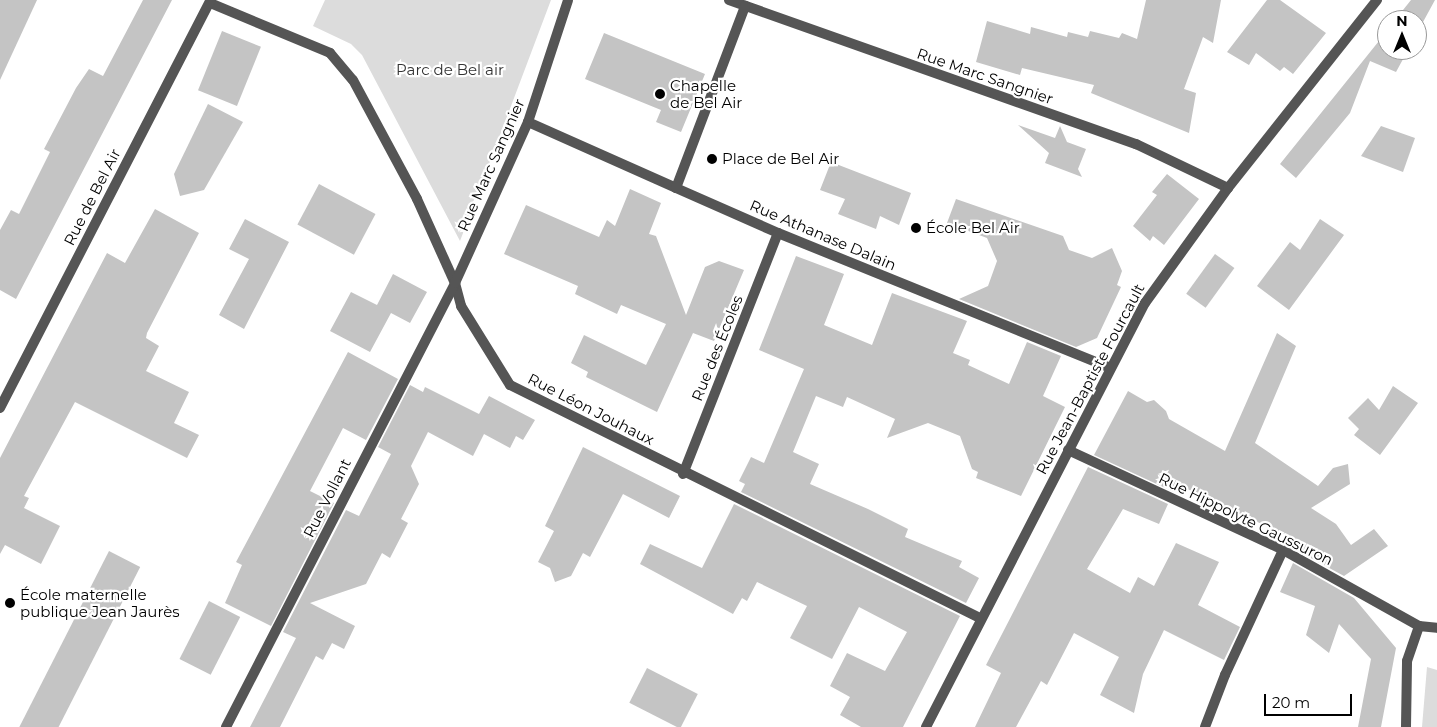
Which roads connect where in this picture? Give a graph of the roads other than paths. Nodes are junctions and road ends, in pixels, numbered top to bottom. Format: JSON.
{"nodes":[{"id":1,"x":568,"y":0,"type":"edge"},
{"id":2,"x":729,"y":0,"type":"edge"},
{"id":3,"x":1377,"y":0,"type":"edge"},
{"id":4,"x":210,"y":1,"type":"edge"},
{"id":5,"x":745,"y":6,"type":"junction"},
{"id":6,"x":528,"y":122,"type":"junction"},
{"id":7,"x":676,"y":188,"type":"junction"},
{"id":8,"x":1228,"y":188,"type":"junction"},
{"id":9,"x":778,"y":233,"type":"junction"},
{"id":10,"x":455,"y":283,"type":"junction"},
{"id":11,"x":1110,"y":368,"type":"junction"},
{"id":12,"x":0,"y":408,"type":"edge"},
{"id":13,"x":1068,"y":450,"type":"junction"},
{"id":14,"x":683,"y":474,"type":"junction"},
{"id":15,"x":1283,"y":550,"type":"junction"},
{"id":16,"x":980,"y":618,"type":"junction"},
{"id":17,"x":1419,"y":626,"type":"junction"},
{"id":18,"x":1437,"y":628,"type":"edge"},
{"id":19,"x":226,"y":727,"type":"edge"},
{"id":20,"x":926,"y":727,"type":"edge"},
{"id":21,"x":1205,"y":727,"type":"edge"},
{"id":22,"x":1406,"y":727,"type":"edge"}],
"edges":[{"from":1,"to":6,"type":"street","name":"Rue Marc Sangnier"},
{"from":2,"to":5,"type":"street","name":"Rue Marc Sangnier"},
{"from":3,"to":8,"type":"street","name":"Rue Jean-Baptiste Fourcault"},
{"from":4,"to":10,"type":"street","name":"Rue Léon Jouhaux"},
{"from":4,"to":12,"type":"street","name":"Rue de Bel Air"},
{"from":5,"to":7,"type":"street"},
{"from":5,"to":8,"type":"street","name":"Rue Marc Sangnier"},
{"from":6,"to":7,"type":"street","name":"Rue Athanase Dalain"},
{"from":6,"to":10,"type":"street","name":"Rue Marc Sangnier"},
{"from":7,"to":9,"type":"street","name":"Rue Athanase Dalain"},
{"from":8,"to":11,"type":"street","name":"Rue Jean-Baptiste Fourcault"},
{"from":9,"to":11,"type":"street","name":"Rue Athanase Dalain"},
{"from":9,"to":14,"type":"street","name":"Rue des Écoles"},
{"from":10,"to":14,"type":"street","name":"Rue Léon Jouhaux"},
{"from":10,"to":19,"type":"street","name":"Rue Vollant"},
{"from":11,"to":13,"type":"street","name":"Rue Jean-Baptiste Fourcault"},
{"from":13,"to":15,"type":"street","name":"Rue Hippolyte Gaussuron"},
{"from":13,"to":16,"type":"street","name":"Rue Jean-Baptiste Fourcault"},
{"from":14,"to":16,"type":"street","name":"Rue Léon Jouhaux"},
{"from":15,"to":17,"type":"street","name":"Rue Hippolyte Gaussuron"},
{"from":15,"to":21,"type":"street"},
{"from":16,"to":20,"type":"street","name":"Rue Jean-Baptiste Fourcault"},
{"from":17,"to":18,"type":"street","name":"Rue Hippolyte Gaussuron"},
{"from":17,"to":22,"type":"street"}]}
